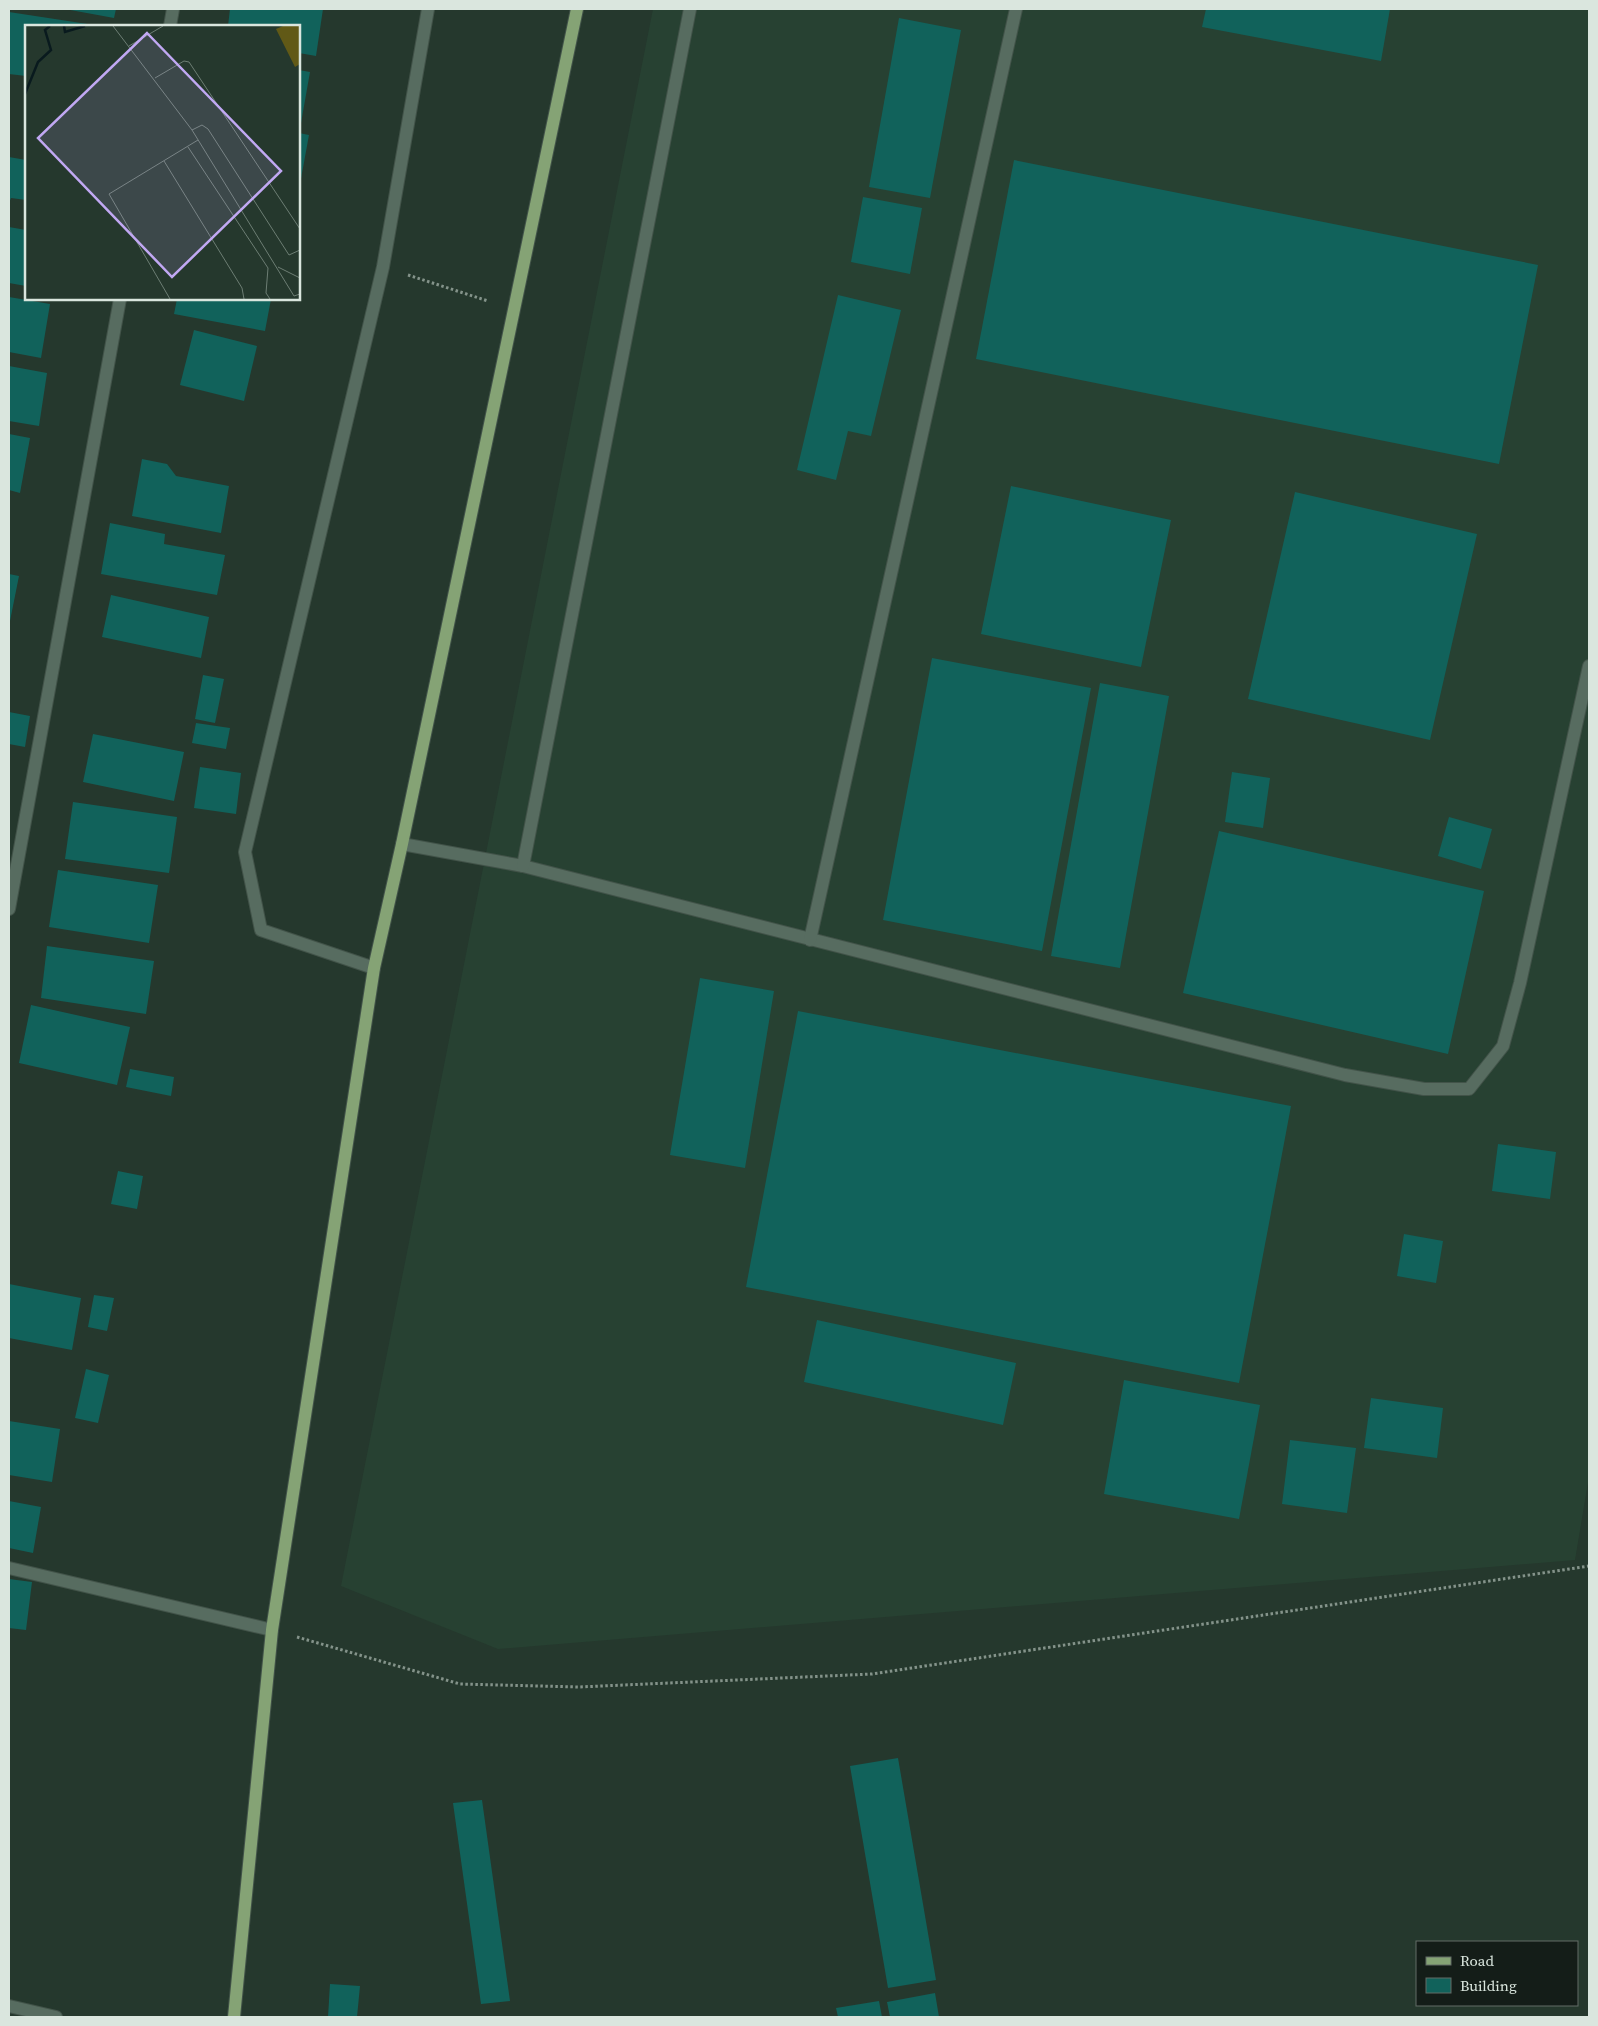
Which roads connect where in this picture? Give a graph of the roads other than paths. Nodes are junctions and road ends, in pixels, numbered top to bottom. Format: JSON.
{"nodes":[{"id":1,"x":173,"y":9,"type":"edge"},
{"id":2,"x":428,"y":9,"type":"edge"},
{"id":3,"x":577,"y":9,"type":"edge"},
{"id":4,"x":690,"y":9,"type":"edge"},
{"id":5,"x":1016,"y":9,"type":"edge"},
{"id":6,"x":170,"y":25,"type":"edge"},
{"id":7,"x":120,"y":300,"type":"edge"},
{"id":8,"x":1589,"y":666,"type":"edge"},
{"id":9,"x":402,"y":844,"type":"junction"},
{"id":10,"x":523,"y":866,"type":"junction"},
{"id":11,"x":9,"y":909,"type":"edge"},
{"id":12,"x":810,"y":940,"type":"junction"},
{"id":13,"x":374,"y":968,"type":"junction"},
{"id":14,"x":9,"y":1568,"type":"edge"},
{"id":15,"x":272,"y":1630,"type":"junction"},
{"id":16,"x":9,"y":2006,"type":"edge"},
{"id":17,"x":56,"y":2017,"type":"edge"},
{"id":18,"x":234,"y":2017,"type":"edge"}],
"edges":[{"from":1,"to":6,"type":"street"},
{"from":2,"to":13,"type":"street"},
{"from":3,"to":9,"type":"main road"},
{"from":4,"to":10,"type":"street"},
{"from":5,"to":12,"type":"street"},
{"from":7,"to":11,"type":"street"},
{"from":8,"to":12,"type":"street"},
{"from":9,"to":10,"type":"street"},
{"from":9,"to":13,"type":"main road"},
{"from":10,"to":12,"type":"street"},
{"from":13,"to":15,"type":"main road"},
{"from":14,"to":15,"type":"street"},
{"from":15,"to":18,"type":"main road"},
{"from":16,"to":17,"type":"street"}]}
